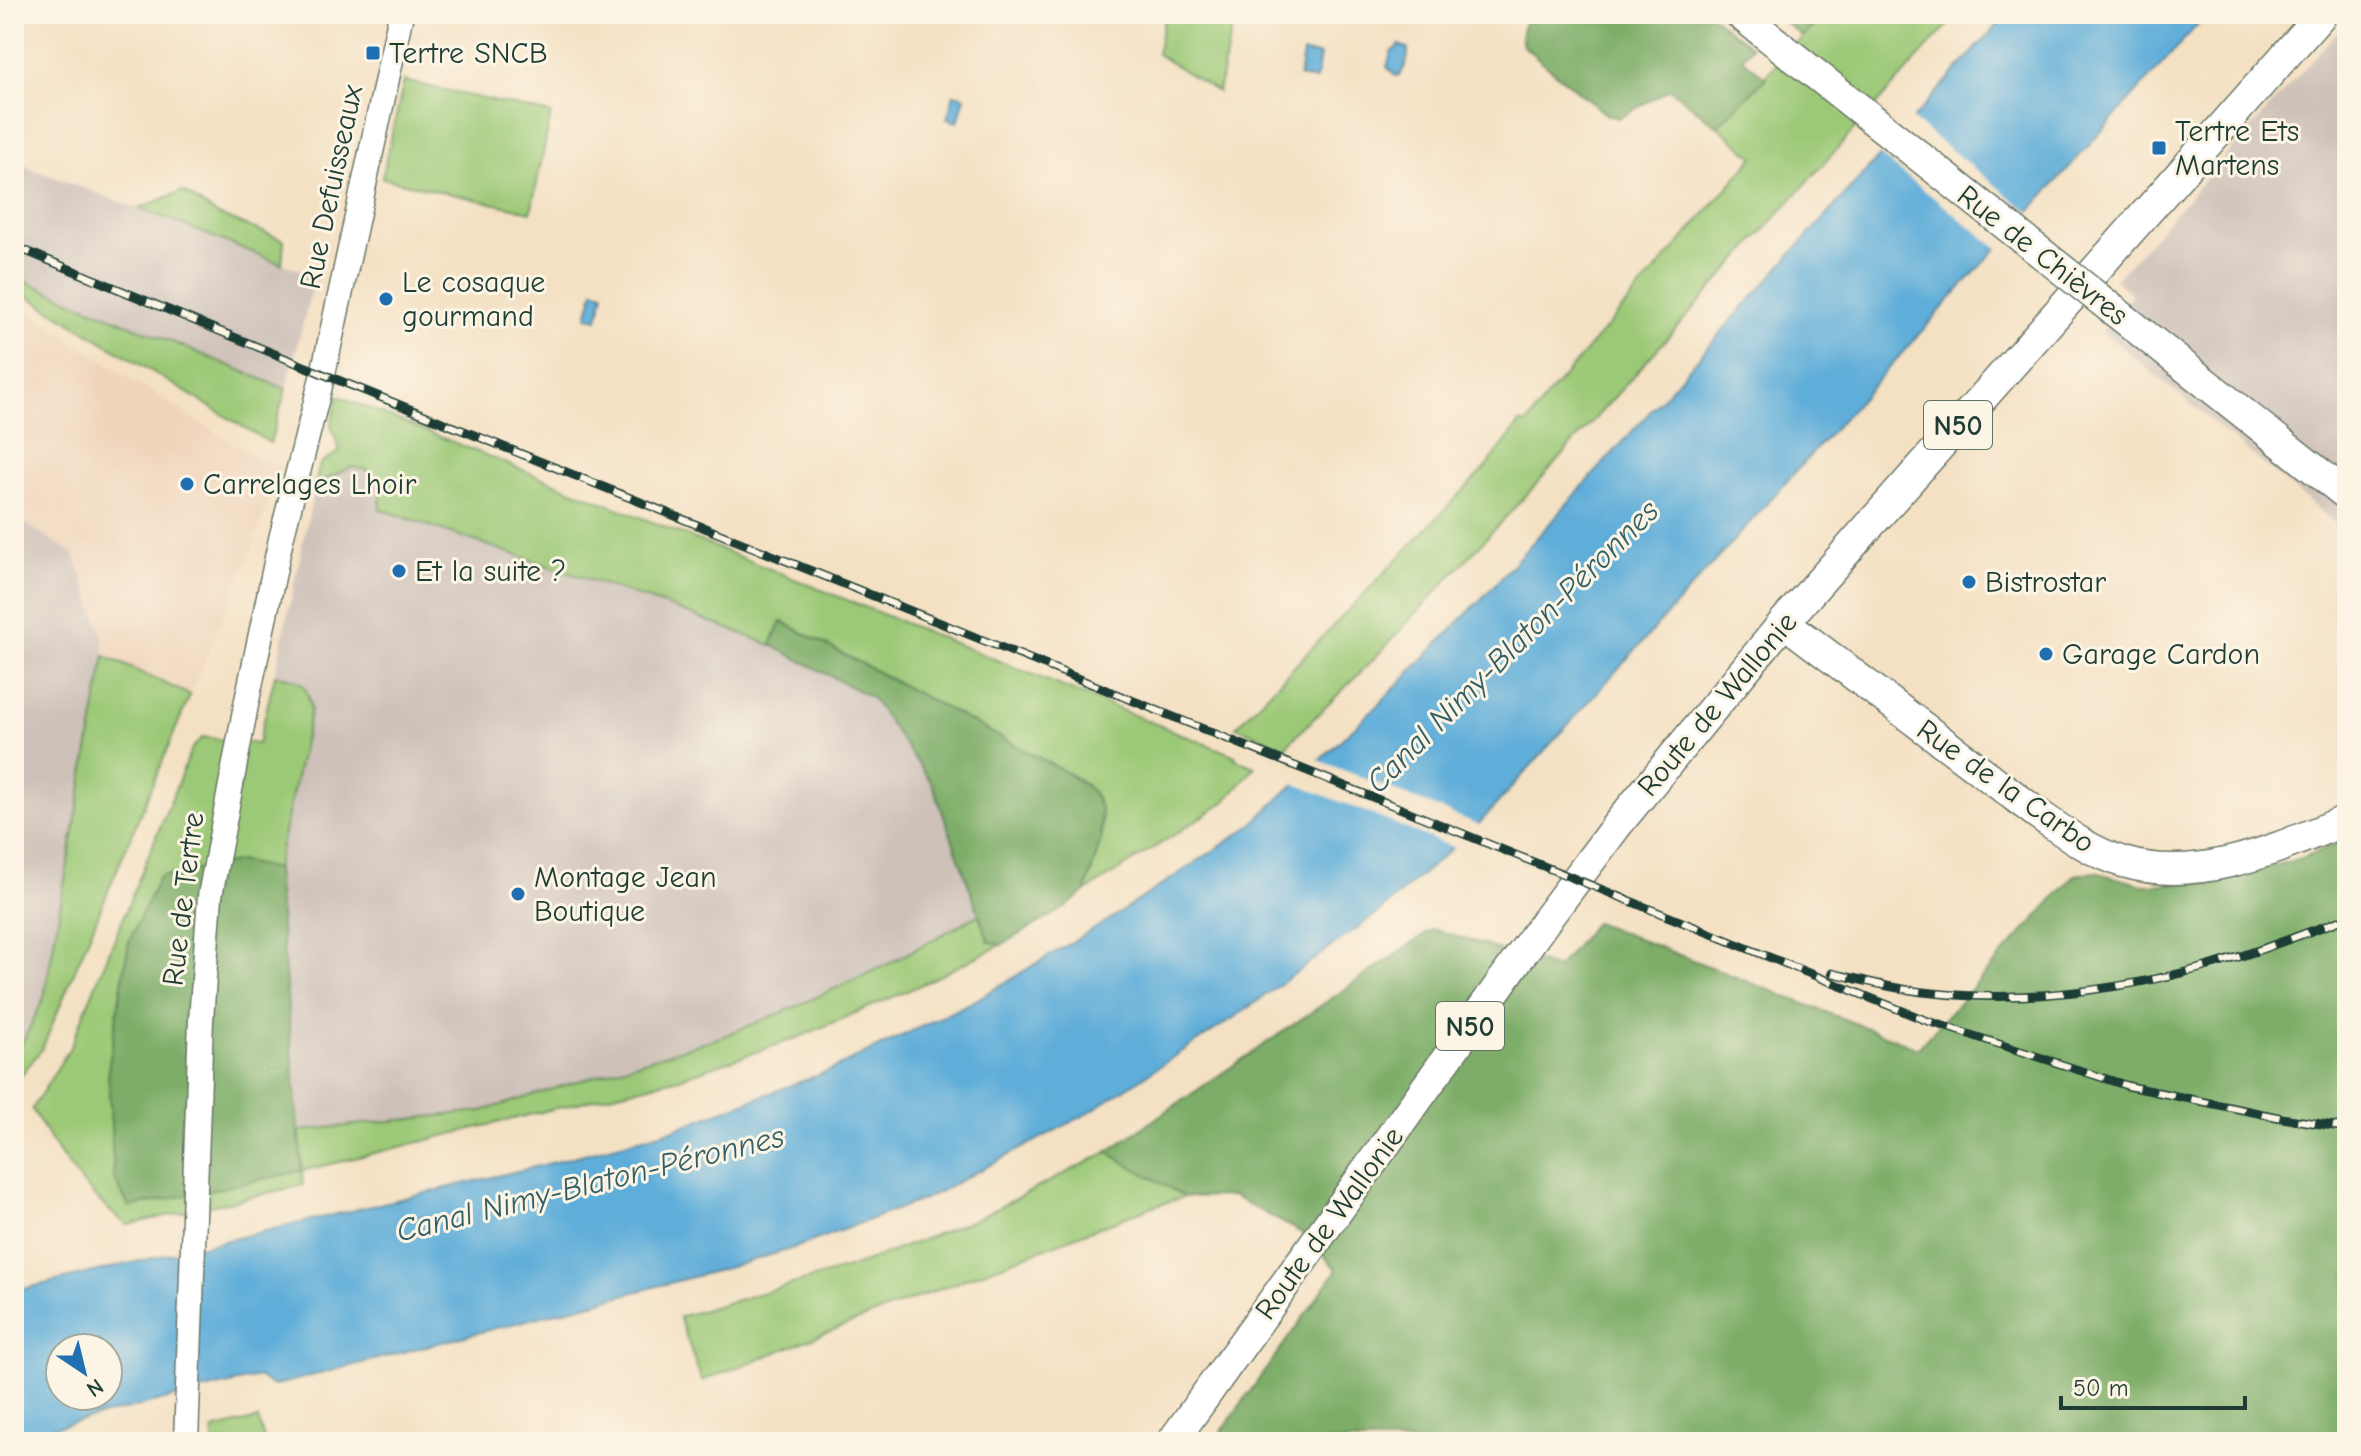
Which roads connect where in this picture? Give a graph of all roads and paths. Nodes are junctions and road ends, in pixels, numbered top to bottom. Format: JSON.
{"nodes":[{"id":1,"x":401,"y":14,"type":"edge"},
{"id":2,"x":1740,"y":14,"type":"edge"},
{"id":3,"x":2322,"y":14,"type":"edge"},
{"id":4,"x":323,"y":374,"type":"joint"},
{"id":5,"x":2347,"y":495,"type":"edge"},
{"id":6,"x":1784,"y":622,"type":"junction"},
{"id":7,"x":2347,"y":820,"type":"edge"},
{"id":8,"x":186,"y":1442,"type":"edge"},
{"id":9,"x":1172,"y":1442,"type":"edge"}],
"edges":[{"from":1,"to":4,"type":"street","name":"Rue Defuisseaux"},
{"from":2,"to":5,"type":"main road","name":"Rue de Chièvres","bridge":true},
{"from":3,"to":6,"type":"main road","name":"Route de Wallonie","number":"N50"},
{"from":4,"to":8,"type":"street","name":"Rue de Tertre"},
{"from":6,"to":7,"type":"main road","name":"Rue de la Carbo"},
{"from":6,"to":9,"type":"main road","name":"Route de Wallonie","number":"N50"}]}
